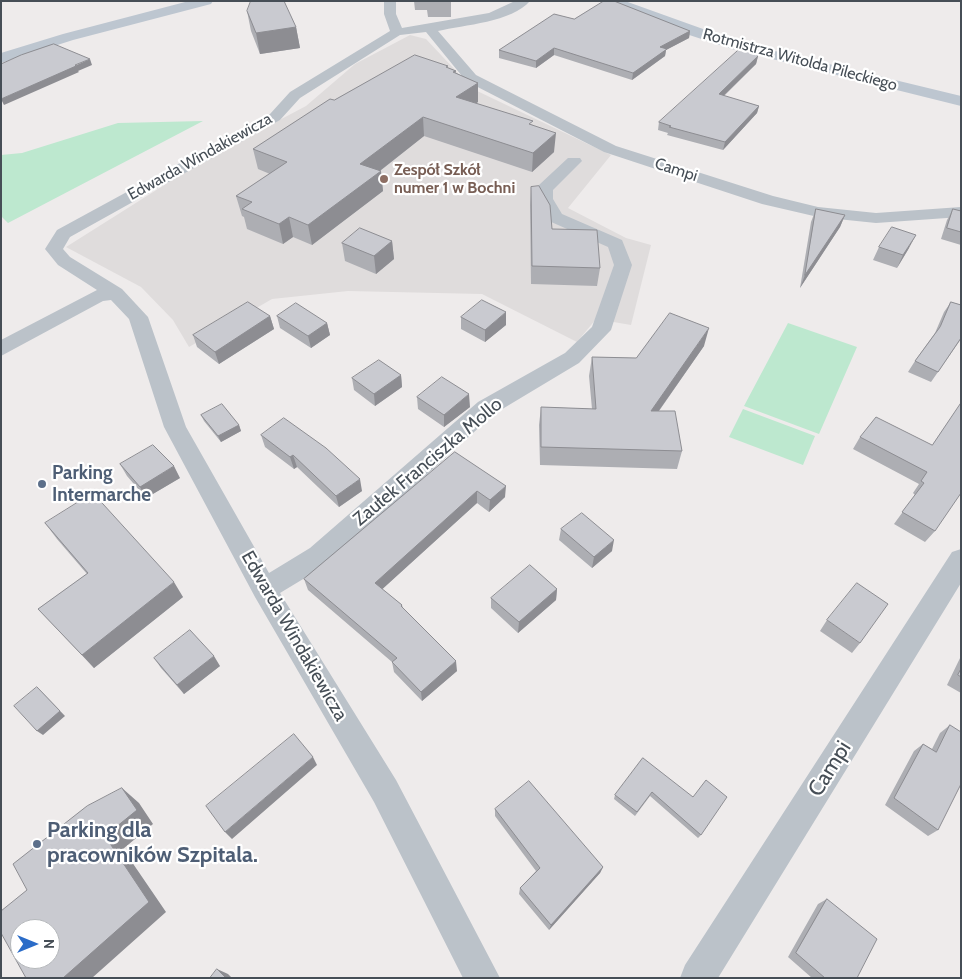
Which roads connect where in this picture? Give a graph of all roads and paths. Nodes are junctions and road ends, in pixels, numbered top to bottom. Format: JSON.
{"nodes":[{"id":1,"x":206,"y":1,"type":"edge"},
{"id":2,"x":390,"y":1,"type":"edge"},
{"id":3,"x":510,"y":1,"type":"edge"},
{"id":4,"x":524,"y":1,"type":"edge"},
{"id":5,"x":595,"y":1,"type":"edge"},
{"id":6,"x":612,"y":1,"type":"edge"},
{"id":7,"x":642,"y":13,"type":"junction"},
{"id":8,"x":471,"y":21,"type":"junction"},
{"id":9,"x":429,"y":28,"type":"junction"},
{"id":10,"x":397,"y":32,"type":"junction"},
{"id":11,"x":1,"y":58,"type":"edge"},
{"id":12,"x":961,"y":101,"type":"edge"},
{"id":13,"x":574,"y":161,"type":"dead end"},
{"id":14,"x":961,"y":212,"type":"edge"},
{"id":15,"x":115,"y":293,"type":"junction"},
{"id":16,"x":1,"y":349,"type":"edge"},
{"id":17,"x":961,"y":560,"type":"edge"},
{"id":18,"x":264,"y":589,"type":"junction"},
{"id":19,"x":482,"y":978,"type":"edge"},
{"id":20,"x":698,"y":978,"type":"edge"}],
"edges":[{"from":1,"to":11,"type":"main road"},
{"from":2,"to":10,"type":"street"},
{"from":3,"to":8,"type":"street","name":"Edwarda Windakiewicza"},
{"from":4,"to":8,"type":"street","name":"Edwarda Windakiewicza"},
{"from":5,"to":7,"type":"main road","name":"Rotmistrza Witolda Pileckiego"},
{"from":6,"to":7,"type":"main road","name":"Rotmistrza Witolda Pileckiego"},
{"from":7,"to":12,"type":"main road","name":"Rotmistrza Witolda Pileckiego"},
{"from":8,"to":9,"type":"street","name":"Edwarda Windakiewicza"},
{"from":9,"to":10,"type":"street","name":"Edwarda Windakiewicza"},
{"from":9,"to":14,"type":"street","name":"Campi"},
{"from":10,"to":15,"type":"street","name":"Edwarda Windakiewicza"},
{"from":13,"to":18,"type":"street","name":"Zaułek Franciszka Mollo"},
{"from":15,"to":16,"type":"street"},
{"from":15,"to":18,"type":"street","name":"Edwarda Windakiewicza"},
{"from":17,"to":20,"type":"street","name":"Campi"},
{"from":18,"to":19,"type":"street","name":"Edwarda Windakiewicza"}]}
